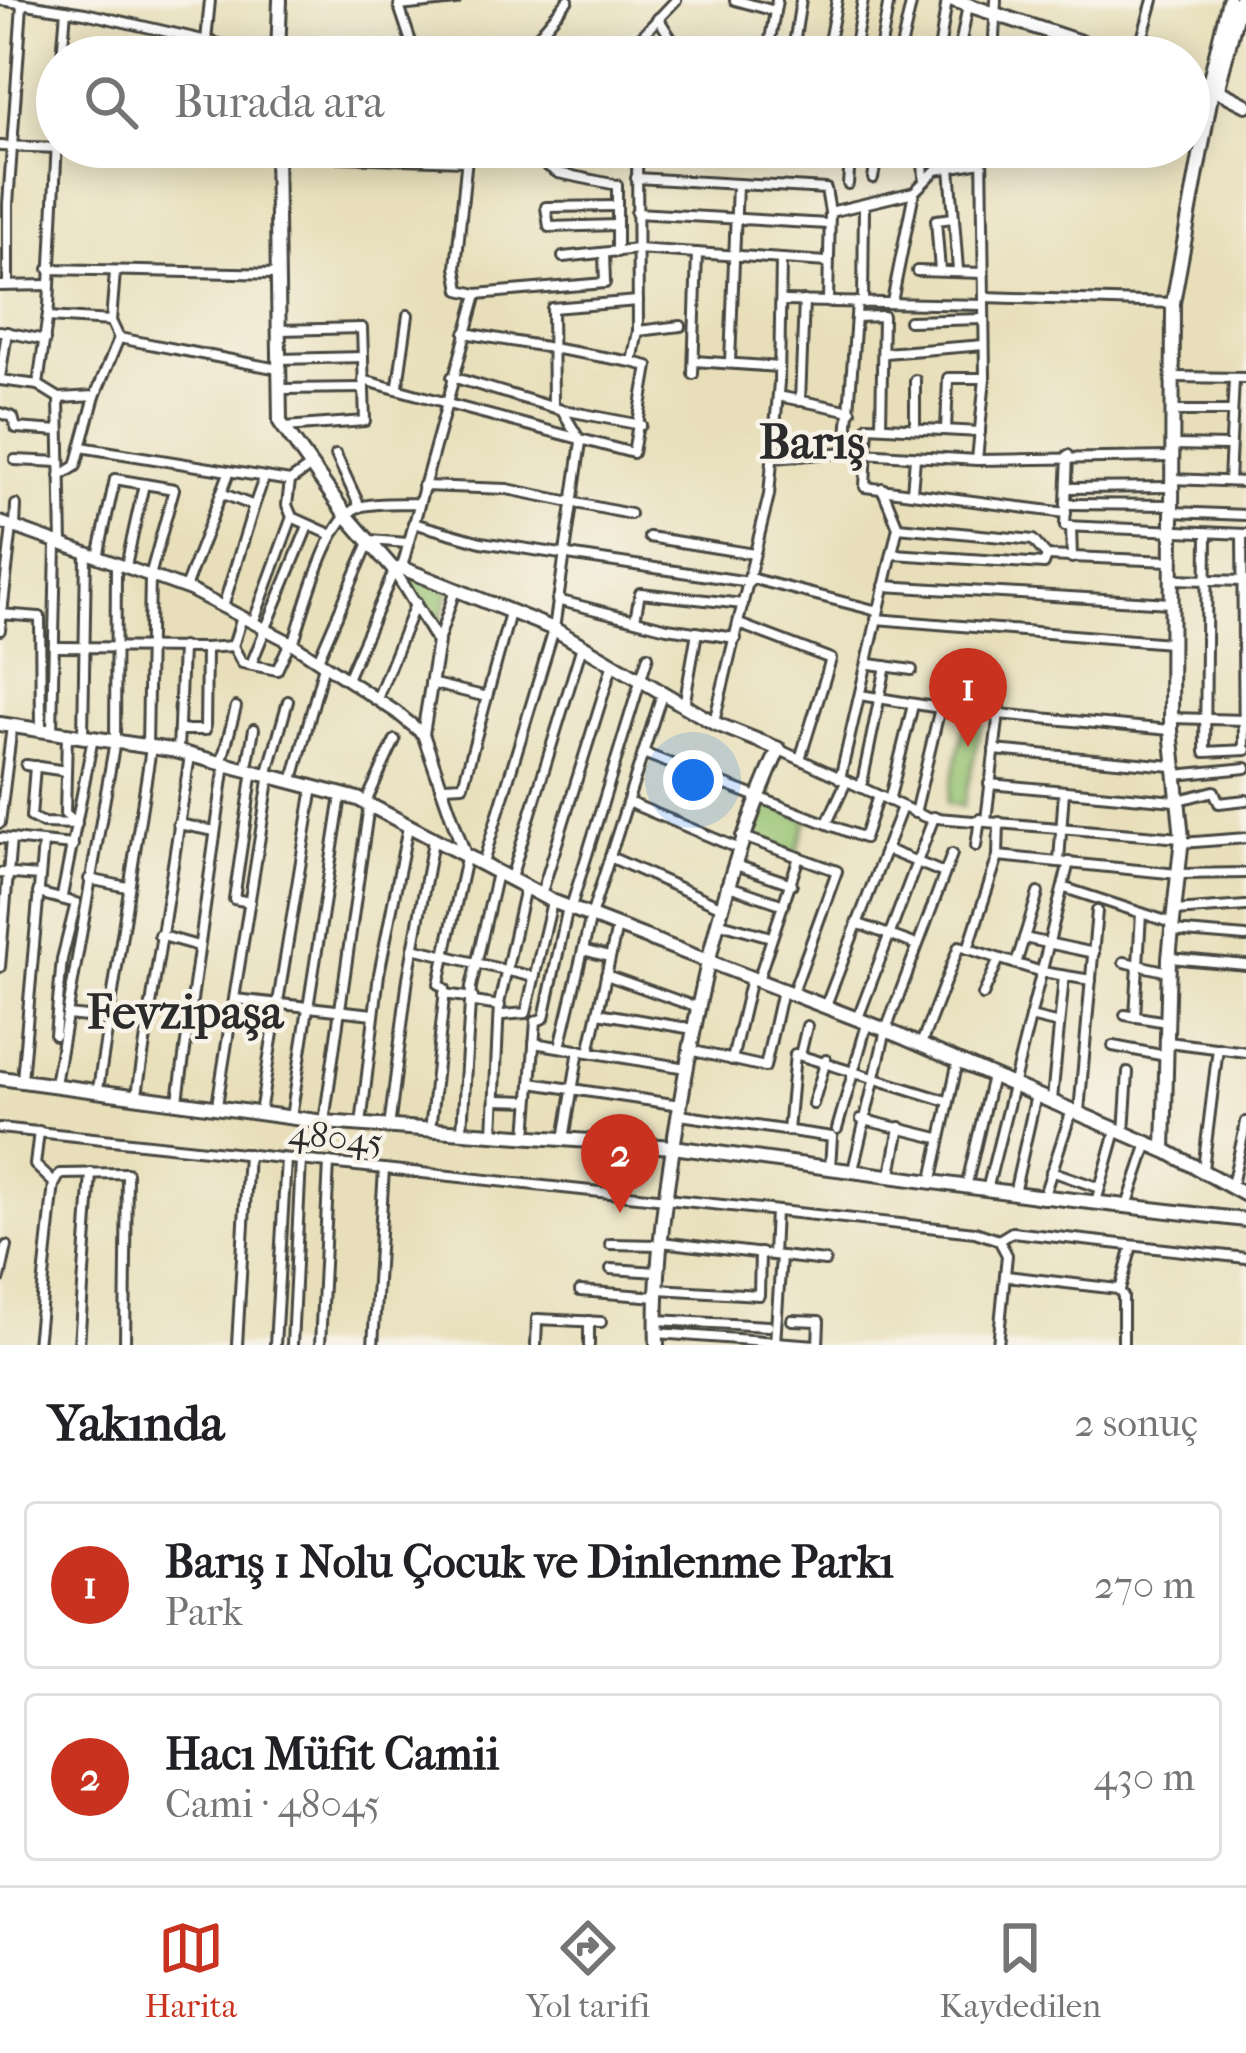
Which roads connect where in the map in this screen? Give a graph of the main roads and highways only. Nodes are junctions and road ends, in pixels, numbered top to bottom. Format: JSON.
{"nodes":[{"id":1,"x":280,"y":0,"type":"edge"},
{"id":2,"x":950,"y":0,"type":"edge"},
{"id":3,"x":1229,"y":0,"type":"edge"},
{"id":4,"x":1240,"y":0,"type":"edge"},
{"id":5,"x":996,"y":7,"type":"edge"},
{"id":6,"x":279,"y":36,"type":"edge"},
{"id":7,"x":1071,"y":36,"type":"edge"},
{"id":8,"x":1210,"y":84,"type":"edge"},
{"id":9,"x":1213,"y":85,"type":"junction"},
{"id":10,"x":1210,"y":101,"type":"edge"},
{"id":11,"x":1246,"y":105,"type":"edge"},
{"id":12,"x":276,"y":168,"type":"edge"},
{"id":13,"x":1198,"y":168,"type":"edge"},
{"id":14,"x":6,"y":725,"type":"edge"},
{"id":15,"x":706,"y":962,"type":"junction"},
{"id":16,"x":0,"y":1081,"type":"edge"},
{"id":17,"x":260,"y":1113,"type":"junction"},
{"id":18,"x":430,"y":1131,"type":"junction"},
{"id":19,"x":1164,"y":1150,"type":"junction"},
{"id":20,"x":672,"y":1151,"type":"junction"},
{"id":21,"x":1246,"y":1195,"type":"edge"},
{"id":22,"x":1044,"y":1196,"type":"junction"},
{"id":23,"x":1246,"y":1220,"type":"edge"},
{"id":24,"x":657,"y":1333,"type":"edge"}],
"edges":[{"from":1,"to":6,"type":"main road"},
{"from":2,"to":5,"type":"main road"},
{"from":3,"to":9,"type":"main road"},
{"from":4,"to":9,"type":"main road"},
{"from":5,"to":7,"type":"main road"},
{"from":8,"to":9,"type":"main road"},
{"from":9,"to":10,"type":"main road"},
{"from":9,"to":11,"type":"main road"},
{"from":12,"to":15,"type":"main road"},
{"from":13,"to":19,"type":"main road"},
{"from":14,"to":15,"type":"main road"},
{"from":15,"to":19,"type":"main road"},
{"from":15,"to":20,"type":"main road"},
{"from":16,"to":17,"type":"main road"},
{"from":16,"to":17,"type":"main road"},
{"from":17,"to":18,"type":"main road"},
{"from":18,"to":20,"type":"main road"},
{"from":18,"to":20,"type":"main road"},
{"from":19,"to":21,"type":"main road"},
{"from":20,"to":22,"type":"main road"},
{"from":20,"to":22,"type":"main road"},
{"from":20,"to":24,"type":"main road"},
{"from":22,"to":23,"type":"main road"}]}
